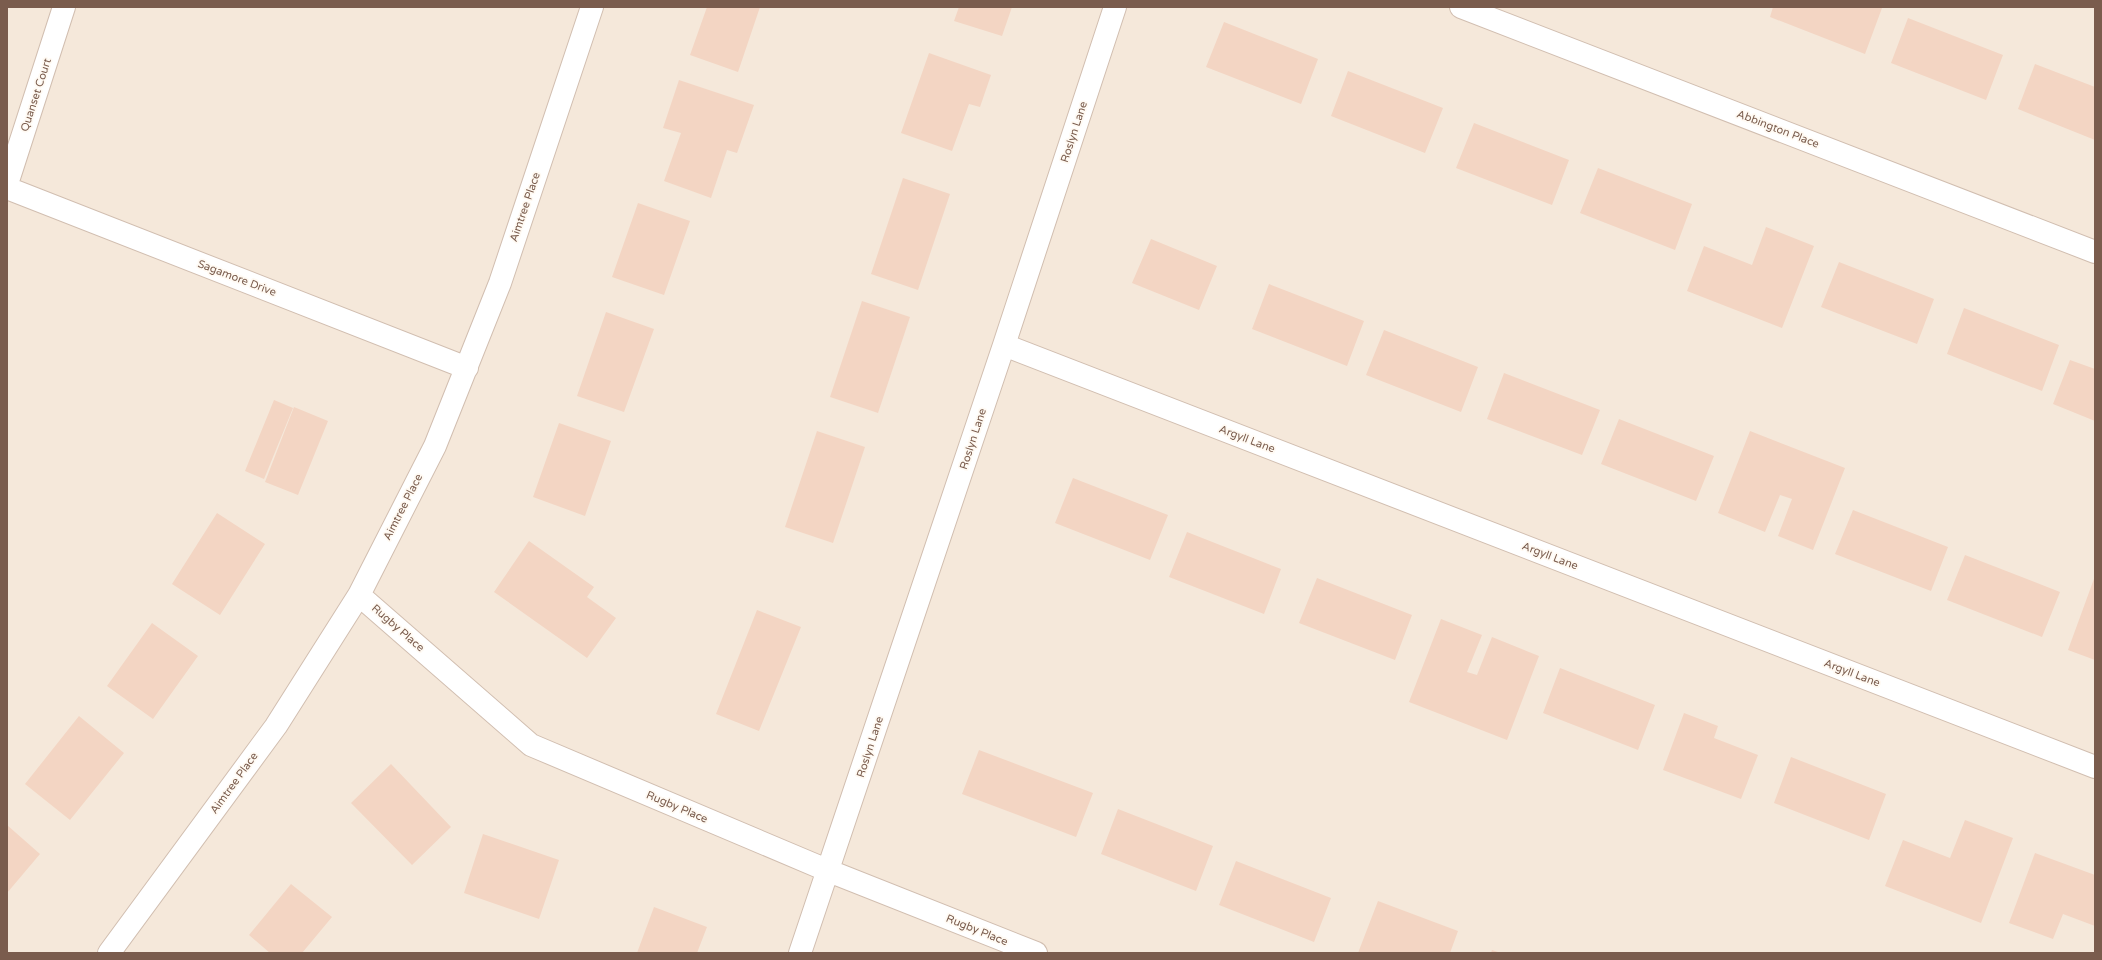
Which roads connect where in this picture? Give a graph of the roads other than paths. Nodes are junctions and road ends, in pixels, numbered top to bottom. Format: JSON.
{"nodes":[{"id":1,"x":64,"y":7,"type":"edge"},
{"id":2,"x":592,"y":7,"type":"edge"},
{"id":3,"x":1115,"y":7,"type":"edge"},
{"id":4,"x":1461,"y":7,"type":"edge"},
{"id":5,"x":7,"y":184,"type":"edge"},
{"id":6,"x":7,"y":188,"type":"edge"},
{"id":7,"x":2095,"y":252,"type":"edge"},
{"id":8,"x":1004,"y":345,"type":"junction"},
{"id":9,"x":467,"y":368,"type":"junction"},
{"id":10,"x":359,"y":594,"type":"junction"},
{"id":11,"x":2095,"y":767,"type":"edge"},
{"id":12,"x":828,"y":871,"type":"junction"},
{"id":13,"x":109,"y":953,"type":"edge"},
{"id":14,"x":800,"y":953,"type":"edge"},
{"id":15,"x":1036,"y":953,"type":"edge"}],
"edges":[{"from":1,"to":5,"type":"street","name":"Quanset Court"},
{"from":2,"to":9,"type":"street","name":"Aimtree Place"},
{"from":3,"to":8,"type":"street","name":"Roslyn Lane"},
{"from":4,"to":7,"type":"street","name":"Abbington Place"},
{"from":6,"to":9,"type":"street","name":"Sagamore Drive"},
{"from":8,"to":11,"type":"street","name":"Argyll Lane"},
{"from":8,"to":12,"type":"street","name":"Roslyn Lane"},
{"from":9,"to":10,"type":"street","name":"Aimtree Place"},
{"from":10,"to":12,"type":"street","name":"Rugby Place"},
{"from":10,"to":13,"type":"street","name":"Aimtree Place"},
{"from":12,"to":14,"type":"street","name":"Roslyn Lane"},
{"from":12,"to":15,"type":"street","name":"Rugby Place"}]}
